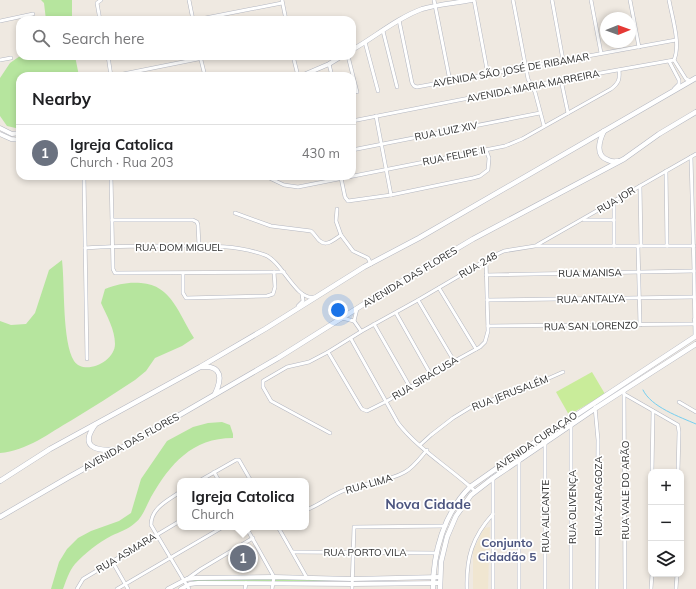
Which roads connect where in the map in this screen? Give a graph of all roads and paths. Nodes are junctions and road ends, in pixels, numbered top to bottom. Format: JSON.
{"nodes":[{"id":1,"x":189,"y":0,"type":"edge"},
{"id":2,"x":434,"y":0,"type":"edge"},
{"id":3,"x":473,"y":0,"type":"edge"},
{"id":4,"x":513,"y":0,"type":"edge"},
{"id":5,"x":552,"y":0,"type":"edge"},
{"id":6,"x":590,"y":0,"type":"edge"},
{"id":7,"x":630,"y":0,"type":"edge"},
{"id":8,"x":669,"y":0,"type":"edge"},
{"id":9,"x":99,"y":1,"type":"edge"},
{"id":10,"x":282,"y":1,"type":"edge"},
{"id":11,"x":435,"y":6,"type":"junction"},
{"id":12,"x":33,"y":14,"type":"dead end"},
{"id":13,"x":22,"y":16,"type":"edge"},
{"id":14,"x":100,"y":16,"type":"edge"},
{"id":15,"x":193,"y":16,"type":"edge"},
{"id":16,"x":213,"y":16,"type":"edge"},
{"id":17,"x":285,"y":16,"type":"edge"},
{"id":18,"x":16,"y":17,"type":"edge"},
{"id":19,"x":0,"y":20,"type":"edge"},
{"id":20,"x":399,"y":20,"type":"junction"},
{"id":21,"x":383,"y":31,"type":"junction"},
{"id":22,"x":676,"y":40,"type":"junction"},
{"id":23,"x":365,"y":42,"type":"junction"},
{"id":24,"x":639,"y":47,"type":"junction"},
{"id":25,"x":356,"y":48,"type":"edge"},
{"id":26,"x":601,"y":53,"type":"junction"},
{"id":27,"x":11,"y":58,"type":"dead end"},
{"id":28,"x":0,"y":60,"type":"edge"},
{"id":29,"x":109,"y":60,"type":"edge"},
{"id":30,"x":187,"y":60,"type":"edge"},
{"id":31,"x":202,"y":60,"type":"edge"},
{"id":32,"x":295,"y":60,"type":"edge"},
{"id":33,"x":336,"y":60,"type":"edge"},
{"id":34,"x":349,"y":60,"type":"edge"},
{"id":35,"x":563,"y":60,"type":"junction"},
{"id":36,"x":674,"y":60,"type":"junction"},
{"id":37,"x":669,"y":61,"type":"junction"},
{"id":38,"x":329,"y":64,"type":"junction"},
{"id":39,"x":526,"y":68,"type":"junction"},
{"id":40,"x":618,"y":70,"type":"junction"},
{"id":41,"x":111,"y":72,"type":"edge"},
{"id":42,"x":131,"y":72,"type":"edge"},
{"id":43,"x":204,"y":72,"type":"edge"},
{"id":44,"x":298,"y":72,"type":"edge"},
{"id":45,"x":313,"y":72,"type":"edge"},
{"id":46,"x":331,"y":72,"type":"edge"},
{"id":47,"x":352,"y":72,"type":"edge"},
{"id":48,"x":488,"y":75,"type":"junction"},
{"id":49,"x":696,"y":78,"type":"edge"},
{"id":50,"x":561,"y":80,"type":"junction"},
{"id":51,"x":450,"y":81,"type":"junction"},
{"id":52,"x":691,"y":81,"type":"junction"},
{"id":53,"x":531,"y":86,"type":"junction"},
{"id":54,"x":397,"y":87,"type":"dead end"},
{"id":55,"x":356,"y":88,"type":"edge"},
{"id":56,"x":378,"y":91,"type":"dead end"},
{"id":57,"x":357,"y":92,"type":"dead end"},
{"id":58,"x":663,"y":98,"type":"junction"},
{"id":59,"x":696,"y":112,"type":"edge"},
{"id":60,"x":540,"y":113,"type":"junction"},
{"id":61,"x":568,"y":113,"type":"junction"},
{"id":62,"x":696,"y":115,"type":"edge"},
{"id":63,"x":376,"y":116,"type":"junction"},
{"id":64,"x":688,"y":116,"type":"junction"},
{"id":65,"x":356,"y":120,"type":"edge"},
{"id":66,"x":544,"y":126,"type":"junction"},
{"id":67,"x":0,"y":128,"type":"edge"},
{"id":68,"x":604,"y":131,"type":"junction"},
{"id":69,"x":0,"y":134,"type":"edge"},
{"id":70,"x":16,"y":134,"type":"edge"},
{"id":71,"x":16,"y":140,"type":"edge"},
{"id":72,"x":382,"y":144,"type":"junction"},
{"id":73,"x":356,"y":149,"type":"edge"},
{"id":74,"x":486,"y":150,"type":"junction"},
{"id":75,"x":696,"y":154,"type":"edge"},
{"id":76,"x":691,"y":157,"type":"junction"},
{"id":77,"x":624,"y":159,"type":"junction"},
{"id":78,"x":386,"y":169,"type":"junction"},
{"id":79,"x":666,"y":171,"type":"junction"},
{"id":80,"x":356,"y":175,"type":"edge"},
{"id":81,"x":694,"y":177,"type":"edge"},
{"id":82,"x":84,"y":180,"type":"edge"},
{"id":83,"x":111,"y":180,"type":"edge"},
{"id":84,"x":273,"y":180,"type":"edge"},
{"id":85,"x":331,"y":180,"type":"edge"},
{"id":86,"x":341,"y":180,"type":"edge"},
{"id":87,"x":640,"y":186,"type":"junction"},
{"id":88,"x":391,"y":195,"type":"junction"},
{"id":89,"x":614,"y":201,"type":"junction"},
{"id":90,"x":337,"y":209,"type":"dead end"},
{"id":91,"x":235,"y":213,"type":"dead end"},
{"id":92,"x":112,"y":220,"type":"junction"},
{"id":93,"x":583,"y":220,"type":"junction"},
{"id":94,"x":614,"y":220,"type":"junction"},
{"id":95,"x":341,"y":235,"type":"junction"},
{"id":96,"x":199,"y":246,"type":"junction"},
{"id":97,"x":536,"y":246,"type":"junction"},
{"id":98,"x":614,"y":246,"type":"junction"},
{"id":99,"x":640,"y":246,"type":"junction"},
{"id":100,"x":667,"y":246,"type":"junction"},
{"id":101,"x":694,"y":246,"type":"junction"},
{"id":102,"x":113,"y":247,"type":"junction"},
{"id":103,"x":85,"y":248,"type":"junction"},
{"id":104,"x":486,"y":260,"type":"junction"},
{"id":105,"x":371,"y":264,"type":"junction"},
{"id":106,"x":274,"y":272,"type":"junction"},
{"id":107,"x":284,"y":272,"type":"junction"},
{"id":108,"x":639,"y":272,"type":"junction"},
{"id":109,"x":694,"y":272,"type":"junction"},
{"id":110,"x":183,"y":274,"type":"junction"},
{"id":111,"x":486,"y":275,"type":"junction"},
{"id":112,"x":439,"y":288,"type":"junction"},
{"id":113,"x":302,"y":294,"type":"junction"},
{"id":114,"x":318,"y":295,"type":"junction"},
{"id":115,"x":694,"y":297,"type":"junction"},
{"id":116,"x":640,"y":298,"type":"junction"},
{"id":117,"x":418,"y":300,"type":"junction"},
{"id":118,"x":487,"y":300,"type":"junction"},
{"id":119,"x":357,"y":309,"type":"junction"},
{"id":120,"x":293,"y":310,"type":"junction"},
{"id":121,"x":396,"y":314,"type":"junction"},
{"id":122,"x":342,"y":318,"type":"junction"},
{"id":123,"x":354,"y":321,"type":"junction"},
{"id":124,"x":695,"y":322,"type":"edge"},
{"id":125,"x":374,"y":324,"type":"junction"},
{"id":126,"x":640,"y":325,"type":"junction"},
{"id":127,"x":488,"y":326,"type":"junction"},
{"id":128,"x":361,"y":332,"type":"junction"},
{"id":129,"x":695,"y":336,"type":"edge"},
{"id":130,"x":351,"y":339,"type":"junction"},
{"id":131,"x":696,"y":344,"type":"edge"},
{"id":132,"x":476,"y":349,"type":"junction"},
{"id":133,"x":328,"y":352,"type":"junction"},
{"id":134,"x":87,"y":359,"type":"dead end"},
{"id":135,"x":454,"y":361,"type":"junction"},
{"id":136,"x":658,"y":361,"type":"junction"},
{"id":137,"x":200,"y":367,"type":"junction"},
{"id":138,"x":660,"y":367,"type":"junction"},
{"id":139,"x":563,"y":372,"type":"dead end"},
{"id":140,"x":431,"y":375,"type":"junction"},
{"id":141,"x":410,"y":387,"type":"junction"},
{"id":142,"x":624,"y":392,"type":"junction"},
{"id":143,"x":215,"y":394,"type":"junction"},
{"id":144,"x":387,"y":401,"type":"junction"},
{"id":145,"x":679,"y":402,"type":"dead end"},
{"id":146,"x":595,"y":406,"type":"junction"},
{"id":147,"x":653,"y":411,"type":"junction"},
{"id":148,"x":696,"y":412,"type":"edge"},
{"id":149,"x":96,"y":423,"type":"junction"},
{"id":150,"x":571,"y":425,"type":"junction"},
{"id":151,"x":330,"y":433,"type":"dead end"},
{"id":152,"x":545,"y":443,"type":"junction"},
{"id":153,"x":420,"y":445,"type":"junction"},
{"id":154,"x":118,"y":450,"type":"junction"},
{"id":155,"x":427,"y":450,"type":"junction"},
{"id":156,"x":519,"y":460,"type":"junction"},
{"id":157,"x":652,"y":469,"type":"edge"},
{"id":158,"x":678,"y":469,"type":"edge"},
{"id":159,"x":214,"y":472,"type":"junction"},
{"id":160,"x":204,"y":478,"type":"edge"},
{"id":161,"x":217,"y":478,"type":"edge"},
{"id":162,"x":249,"y":478,"type":"edge"},
{"id":163,"x":493,"y":478,"type":"junction"},
{"id":164,"x":0,"y":481,"type":"edge"},
{"id":165,"x":470,"y":487,"type":"junction"},
{"id":166,"x":475,"y":491,"type":"junction"},
{"id":167,"x":177,"y":494,"type":"edge"},
{"id":168,"x":309,"y":509,"type":"edge"},
{"id":169,"x":493,"y":514,"type":"junction"},
{"id":170,"x":0,"y":517,"type":"edge"},
{"id":171,"x":177,"y":523,"type":"edge"},
{"id":172,"x":446,"y":526,"type":"junction"},
{"id":173,"x":218,"y":530,"type":"edge"},
{"id":174,"x":248,"y":530,"type":"edge"},
{"id":175,"x":280,"y":530,"type":"edge"},
{"id":176,"x":157,"y":535,"type":"junction"},
{"id":177,"x":252,"y":538,"type":"junction"},
{"id":178,"x":293,"y":552,"type":"junction"},
{"id":179,"x":353,"y":552,"type":"junction"},
{"id":180,"x":436,"y":553,"type":"junction"},
{"id":181,"x":171,"y":558,"type":"junction"},
{"id":182,"x":112,"y":562,"type":"junction"},
{"id":183,"x":274,"y":577,"type":"junction"},
{"id":184,"x":440,"y":577,"type":"junction"},
{"id":185,"x":652,"y":577,"type":"edge"},
{"id":186,"x":677,"y":577,"type":"edge"},
{"id":187,"x":307,"y":578,"type":"junction"},
{"id":188,"x":433,"y":578,"type":"junction"},
{"id":189,"x":352,"y":579,"type":"junction"},
{"id":190,"x":185,"y":580,"type":"junction"},
{"id":191,"x":246,"y":583,"type":"junction"},
{"id":192,"x":440,"y":583,"type":"junction"},
{"id":193,"x":125,"y":584,"type":"junction"},
{"id":194,"x":273,"y":584,"type":"junction"},
{"id":195,"x":433,"y":586,"type":"edge"},
{"id":196,"x":188,"y":587,"type":"edge"},
{"id":197,"x":352,"y":587,"type":"edge"},
{"id":198,"x":77,"y":589,"type":"edge"},
{"id":199,"x":116,"y":589,"type":"edge"},
{"id":200,"x":128,"y":589,"type":"edge"},
{"id":201,"x":168,"y":589,"type":"edge"},
{"id":202,"x":181,"y":589,"type":"edge"},
{"id":203,"x":245,"y":589,"type":"edge"},
{"id":204,"x":272,"y":589,"type":"edge"},
{"id":205,"x":440,"y":589,"type":"edge"},
{"id":206,"x":467,"y":589,"type":"edge"},
{"id":207,"x":493,"y":589,"type":"edge"},
{"id":208,"x":519,"y":589,"type":"edge"},
{"id":209,"x":545,"y":589,"type":"edge"},
{"id":210,"x":571,"y":589,"type":"edge"},
{"id":211,"x":597,"y":589,"type":"edge"},
{"id":212,"x":625,"y":589,"type":"edge"},
{"id":213,"x":651,"y":589,"type":"edge"},
{"id":214,"x":676,"y":589,"type":"edge"}],
"edges":[{"from":1,"to":15,"type":"street"},
{"from":2,"to":11,"type":"street"},
{"from":3,"to":11,"type":"street"},
{"from":3,"to":48,"type":"street"},
{"from":4,"to":39,"type":"street"},
{"from":5,"to":35,"type":"street"},
{"from":6,"to":26,"type":"street"},
{"from":7,"to":24,"type":"street"},
{"from":8,"to":22,"type":"street"},
{"from":9,"to":14,"type":"street"},
{"from":10,"to":16,"type":"street"},
{"from":10,"to":17,"type":"street"},
{"from":11,"to":20,"type":"street"},
{"from":11,"to":51,"type":"street"},
{"from":12,"to":13,"type":"street"},
{"from":18,"to":19,"type":"street"},
{"from":20,"to":21,"type":"street"},
{"from":20,"to":51,"type":"street","name":"AVENIDA SÃO JOSÉ DE RIBAMAR"},
{"from":21,"to":23,"type":"street"},
{"from":21,"to":54,"type":"street"},
{"from":22,"to":24,"type":"street","name":"AVENIDA SÃO JOSÉ DE RIBAMAR"},
{"from":22,"to":36,"type":"street"},
{"from":23,"to":25,"type":"street"},
{"from":23,"to":56,"type":"street"},
{"from":24,"to":26,"type":"street","name":"AVENIDA SÃO JOSÉ DE RIBAMAR"},
{"from":26,"to":35,"type":"street","name":"AVENIDA SÃO JOSÉ DE RIBAMAR"},
{"from":27,"to":28,"type":"street"},
{"from":29,"to":41,"type":"street"},
{"from":30,"to":42,"type":"street"},
{"from":31,"to":43,"type":"street"},
{"from":32,"to":44,"type":"street"},
{"from":33,"to":38,"type":"street"},
{"from":34,"to":47,"type":"street"},
{"from":35,"to":39,"type":"street","name":"AVENIDA SÃO JOSÉ DE RIBAMAR"},
{"from":36,"to":37,"type":"street","name":"AVENIDA MARIA MARREIRA"},
{"from":36,"to":52,"type":"street"},
{"from":37,"to":40,"type":"street","name":"AVENIDA MARIA MARREIRA"},
{"from":37,"to":58,"type":"street"},
{"from":38,"to":45,"type":"street"},
{"from":38,"to":46,"type":"street"},
{"from":39,"to":48,"type":"street","name":"AVENIDA SÃO JOSÉ DE RIBAMAR"},
{"from":39,"to":53,"type":"street"},
{"from":40,"to":50,"type":"street","name":"AVENIDA MARIA MARREIRA"},
{"from":40,"to":61,"type":"street","name":"RUA FELIPE II"},
{"from":48,"to":51,"type":"street","name":"AVENIDA SÃO JOSÉ DE RIBAMAR"},
{"from":49,"to":52,"type":"main road"},
{"from":50,"to":53,"type":"street","name":"AVENIDA MARIA MARREIRA"},
{"from":50,"to":61,"type":"street"},
{"from":52,"to":58,"type":"main road"},
{"from":53,"to":60,"type":"street"},
{"from":53,"to":63,"type":"street","name":"AVENIDA MARIA MARREIRA"},
{"from":55,"to":57,"type":"street"},
{"from":58,"to":68,"type":"main road"},
{"from":59,"to":64,"type":"main road","name":"AVENIDA DAS FLORES"},
{"from":60,"to":66,"type":"street"},
{"from":60,"to":72,"type":"street","name":"RUA LUIZ XIV"},
{"from":61,"to":66,"type":"street","name":"RUA FELIPE II"},
{"from":62,"to":64,"type":"street"},
{"from":63,"to":65,"type":"street","name":"AVENIDA MARIA MARREIRA"},
{"from":63,"to":72,"type":"street"},
{"from":64,"to":77,"type":"main road","name":"AVENIDA DAS FLORES"},
{"from":66,"to":74,"type":"street","name":"RUA FELIPE II"},
{"from":67,"to":70,"type":"street"},
{"from":68,"to":77,"type":"main road"},
{"from":68,"to":105,"type":"main road"},
{"from":69,"to":71,"type":"street"},
{"from":72,"to":73,"type":"street","name":"RUA LUIZ XIV"},
{"from":72,"to":78,"type":"street"},
{"from":74,"to":78,"type":"street","name":"RUA FELIPE II"},
{"from":74,"to":88,"type":"street"},
{"from":75,"to":76,"type":"street","name":"RUA JOR"},
{"from":76,"to":79,"type":"street","name":"RUA JOR"},
{"from":76,"to":81,"type":"street"},
{"from":77,"to":119,"type":"main road","name":"AVENIDA DAS FLORES"},
{"from":78,"to":80,"type":"street","name":"RUA FELIPE II"},
{"from":78,"to":88,"type":"street"},
{"from":79,"to":87,"type":"street","name":"RUA JOR"},
{"from":79,"to":100,"type":"street"},
{"from":81,"to":101,"type":"street"},
{"from":82,"to":103,"type":"street"},
{"from":83,"to":92,"type":"street"},
{"from":84,"to":85,"type":"street","name":"RUA FELIPE II"},
{"from":86,"to":88,"type":"street"},
{"from":87,"to":89,"type":"street","name":"RUA JOR"},
{"from":87,"to":99,"type":"street"},
{"from":89,"to":93,"type":"street","name":"RUA JOR"},
{"from":89,"to":94,"type":"street"},
{"from":90,"to":95,"type":"street"},
{"from":91,"to":95,"type":"street"},
{"from":92,"to":96,"type":"street"},
{"from":92,"to":102,"type":"street"},
{"from":93,"to":94,"type":"street"},
{"from":93,"to":97,"type":"street","name":"RUA JOR"},
{"from":94,"to":98,"type":"street"},
{"from":95,"to":105,"type":"street"},
{"from":96,"to":102,"type":"street","name":"RUA DOM MIGUEL"},
{"from":96,"to":107,"type":"street","name":"RUA DOM MIGUEL"},
{"from":97,"to":98,"type":"street","name":"RUA 248"},
{"from":97,"to":104,"type":"street","name":"RUA 248"},
{"from":98,"to":99,"type":"street","name":"RUA 248"},
{"from":99,"to":100,"type":"street","name":"RUA 248"},
{"from":99,"to":108,"type":"street"},
{"from":100,"to":101,"type":"street","name":"RUA 248"},
{"from":101,"to":109,"type":"street"},
{"from":102,"to":103,"type":"street","name":"RUA DOM MIGUEL"},
{"from":102,"to":110,"type":"street"},
{"from":103,"to":134,"type":"street"},
{"from":104,"to":111,"type":"street"},
{"from":104,"to":112,"type":"street","name":"RUA 248"},
{"from":105,"to":114,"type":"main road"},
{"from":106,"to":107,"type":"street"},
{"from":106,"to":110,"type":"street"},
{"from":106,"to":110,"type":"street"},
{"from":107,"to":113,"type":"street","name":"RUA DOM MIGUEL"},
{"from":108,"to":109,"type":"street","name":"RUA MANISA"},
{"from":108,"to":111,"type":"street","name":"RUA MANISA"},
{"from":108,"to":116,"type":"street"},
{"from":109,"to":115,"type":"street"},
{"from":111,"to":118,"type":"street"},
{"from":112,"to":117,"type":"street","name":"RUA 248"},
{"from":112,"to":132,"type":"street"},
{"from":113,"to":114,"type":"street"},
{"from":113,"to":120,"type":"street"},
{"from":114,"to":120,"type":"main road"},
{"from":115,"to":116,"type":"street","name":"RUA ANTALYA"},
{"from":115,"to":124,"type":"street"},
{"from":116,"to":118,"type":"street","name":"RUA ANTALYA"},
{"from":116,"to":126,"type":"street"},
{"from":117,"to":121,"type":"street","name":"RUA 248"},
{"from":117,"to":135,"type":"street"},
{"from":118,"to":127,"type":"street"},
{"from":119,"to":122,"type":"main road","name":"AVENIDA DAS FLORES"},
{"from":119,"to":123,"type":"street"},
{"from":120,"to":137,"type":"main road"},
{"from":121,"to":125,"type":"street","name":"RUA 248"},
{"from":121,"to":140,"type":"street"},
{"from":122,"to":123,"type":"street"},
{"from":122,"to":143,"type":"main road","name":"AVENIDA DAS FLORES"},
{"from":123,"to":128,"type":"street"},
{"from":124,"to":126,"type":"street","name":"RUA SAN LORENZO"},
{"from":124,"to":129,"type":"street"},
{"from":125,"to":128,"type":"street","name":"RUA 248"},
{"from":125,"to":141,"type":"street"},
{"from":126,"to":127,"type":"street","name":"RUA SAN LORENZO"},
{"from":127,"to":132,"type":"street","name":"RUA SIRACUSA"},
{"from":128,"to":130,"type":"street","name":"RUA 248"},
{"from":129,"to":136,"type":"main road","name":"AVENIDA CURAÇAO"},
{"from":130,"to":133,"type":"street","name":"RUA 248"},
{"from":130,"to":144,"type":"street"},
{"from":131,"to":138,"type":"main road","name":"AVENIDA CURAÇAO"},
{"from":132,"to":135,"type":"street","name":"RUA SIRACUSA"},
{"from":133,"to":144,"type":"street","name":"RUA SIRACUSA"},
{"from":133,"to":151,"type":"street","name":"RUA 248"},
{"from":135,"to":140,"type":"street","name":"RUA SIRACUSA"},
{"from":136,"to":138,"type":"main road"},
{"from":136,"to":146,"type":"main road","name":"AVENIDA CURAÇAO"},
{"from":137,"to":143,"type":"main road"},
{"from":137,"to":149,"type":"main road"},
{"from":138,"to":142,"type":"main road","name":"AVENIDA CURAÇAO"},
{"from":139,"to":153,"type":"street","name":"RUA JERUSALÉM"},
{"from":140,"to":141,"type":"street","name":"RUA SIRACUSA"},
{"from":141,"to":144,"type":"street","name":"RUA SIRACUSA"},
{"from":142,"to":146,"type":"main road","name":"AVENIDA CURAÇAO"},
{"from":142,"to":147,"type":"street"},
{"from":142,"to":212,"type":"street","name":"RUA VALE DO ARÃO"},
{"from":143,"to":154,"type":"main road","name":"AVENIDA DAS FLORES"},
{"from":144,"to":153,"type":"street"},
{"from":145,"to":148,"type":"street"},
{"from":146,"to":150,"type":"main road","name":"AVENIDA CURAÇAO"},
{"from":146,"to":165,"type":"main road","name":"AVENIDA CURAÇAO"},
{"from":146,"to":211,"type":"street","name":"RUA ZARAGOZA"},
{"from":147,"to":157,"type":"street"},
{"from":147,"to":158,"type":"street"},
{"from":149,"to":154,"type":"main road"},
{"from":149,"to":164,"type":"main road"},
{"from":150,"to":152,"type":"main road","name":"AVENIDA CURAÇAO"},
{"from":150,"to":210,"type":"street","name":"RUA OLIVENÇA"},
{"from":152,"to":156,"type":"main road","name":"AVENIDA CURAÇAO"},
{"from":152,"to":209,"type":"street","name":"RUA ALICANTE"},
{"from":153,"to":155,"type":"street"},
{"from":154,"to":170,"type":"main road","name":"AVENIDA DAS FLORES"},
{"from":155,"to":165,"type":"street"},
{"from":155,"to":168,"type":"street","name":"RUA LIMA"},
{"from":156,"to":163,"type":"main road","name":"AVENIDA CURAÇAO"},
{"from":156,"to":208,"type":"street"},
{"from":159,"to":160,"type":"street"},
{"from":159,"to":161,"type":"street"},
{"from":159,"to":162,"type":"street"},
{"from":163,"to":166,"type":"main road","name":"AVENIDA CURAÇAO"},
{"from":163,"to":169,"type":"street"},
{"from":165,"to":166,"type":"street"},
{"from":165,"to":172,"type":"main road","name":"AVENIDA CURAÇAO"},
{"from":166,"to":184,"type":"main road","name":"AVENIDA CURAÇAO"},
{"from":167,"to":176,"type":"street"},
{"from":169,"to":206,"type":"street"},
{"from":169,"to":207,"type":"street"},
{"from":171,"to":176,"type":"street","name":"RUA ASMARA"},
{"from":172,"to":179,"type":"street"},
{"from":172,"to":180,"type":"main road","name":"AVENIDA CURAÇAO"},
{"from":173,"to":181,"type":"street"},
{"from":174,"to":177,"type":"street"},
{"from":175,"to":178,"type":"street"},
{"from":176,"to":181,"type":"street"},
{"from":176,"to":182,"type":"street","name":"RUA ASMARA"},
{"from":177,"to":183,"type":"street"},
{"from":177,"to":190,"type":"street"},
{"from":178,"to":179,"type":"street","name":"RUA PORTO VILA"},
{"from":178,"to":187,"type":"street"},
{"from":179,"to":180,"type":"street","name":"RUA PORTO VILA"},
{"from":179,"to":189,"type":"street"},
{"from":180,"to":188,"type":"main road","name":"AVENIDA CURAÇAO"},
{"from":181,"to":190,"type":"street"},
{"from":181,"to":193,"type":"street"},
{"from":182,"to":193,"type":"street"},
{"from":182,"to":198,"type":"street","name":"RUA ASMARA"},
{"from":183,"to":187,"type":"street"},
{"from":183,"to":190,"type":"street"},
{"from":183,"to":194,"type":"street"},
{"from":184,"to":188,"type":"street"},
{"from":184,"to":192,"type":"main road","name":"AVENIDA CURAÇAO"},
{"from":185,"to":213,"type":"street"},
{"from":186,"to":214,"type":"street"},
{"from":187,"to":189,"type":"street"},
{"from":188,"to":189,"type":"street"},
{"from":188,"to":195,"type":"main road","name":"AVENIDA CURAÇAO"},
{"from":189,"to":197,"type":"street"},
{"from":190,"to":196,"type":"street"},
{"from":190,"to":201,"type":"street"},
{"from":191,"to":194,"type":"street"},
{"from":191,"to":196,"type":"street"},
{"from":191,"to":203,"type":"street"},
{"from":192,"to":195,"type":"street"},
{"from":192,"to":205,"type":"main road","name":"AVENIDA CURAÇAO"},
{"from":193,"to":199,"type":"street"},
{"from":193,"to":200,"type":"street"},
{"from":194,"to":197,"type":"street"},
{"from":194,"to":204,"type":"street"},
{"from":195,"to":197,"type":"street"},
{"from":196,"to":202,"type":"street"}]}
